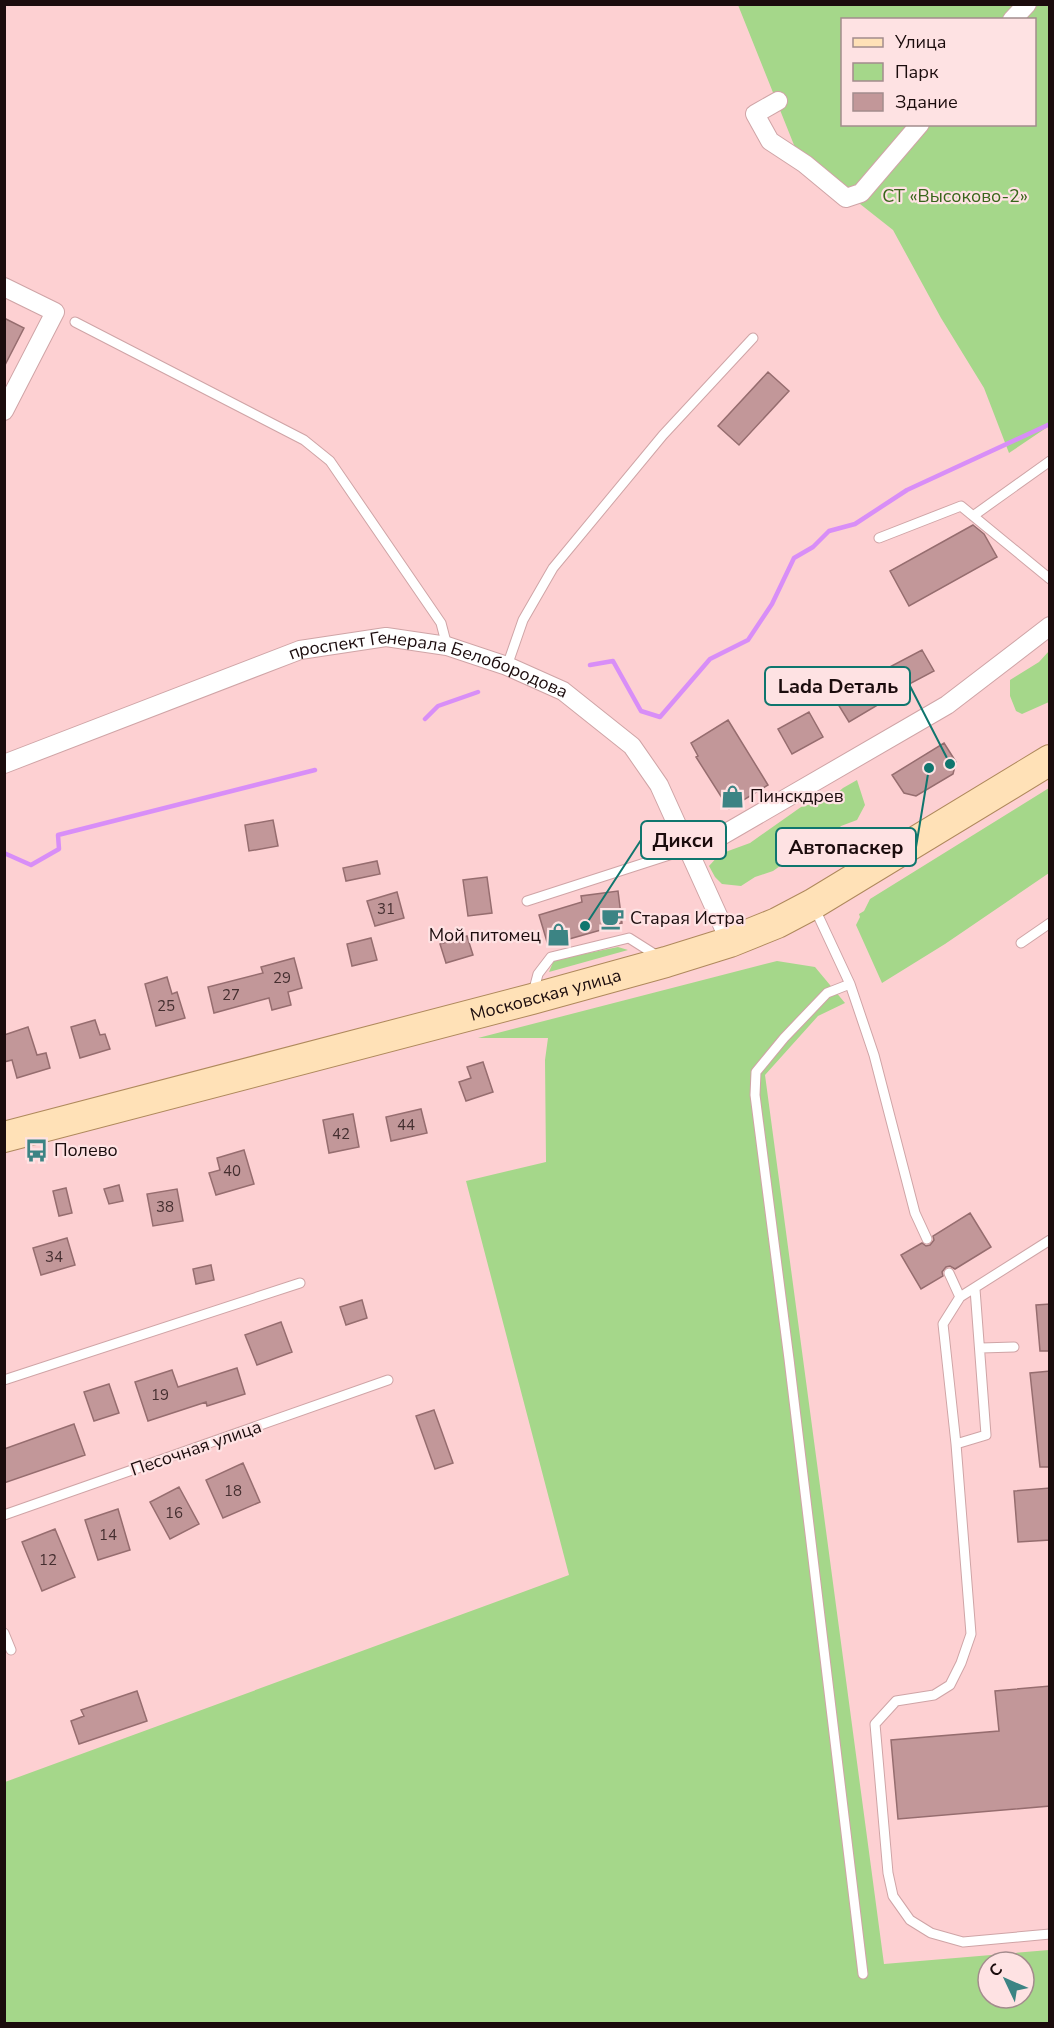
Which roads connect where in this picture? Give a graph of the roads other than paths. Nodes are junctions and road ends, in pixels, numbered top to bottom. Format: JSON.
{"nodes":[{"id":1,"x":1027,"y":4,"type":"edge"},
{"id":2,"x":1014,"y":18,"type":"edge"},
{"id":3,"x":777,"y":101,"type":"dead end"},
{"id":4,"x":918,"y":126,"type":"edge"},
{"id":5,"x":4,"y":286,"type":"edge"},
{"id":6,"x":75,"y":322,"type":"dead end"},
{"id":7,"x":753,"y":338,"type":"dead end"},
{"id":8,"x":6,"y":404,"type":"edge"},
{"id":9,"x":1050,"y":460,"type":"edge"},
{"id":10,"x":973,"y":516,"type":"junction"},
{"id":11,"x":879,"y":538,"type":"dead end"},
{"id":12,"x":1050,"y":579,"type":"edge"},
{"id":13,"x":1050,"y":626,"type":"edge"},
{"id":14,"x":447,"y":646,"type":"junction"},
{"id":15,"x":507,"y":666,"type":"junction"},
{"id":16,"x":1050,"y":760,"type":"edge"},
{"id":17,"x":4,"y":764,"type":"edge"},
{"id":18,"x":689,"y":851,"type":"junction"},
{"id":19,"x":527,"y":901,"type":"dead end"},
{"id":20,"x":813,"y":904,"type":"junction"},
{"id":21,"x":1050,"y":923,"type":"edge"},
{"id":22,"x":730,"y":942,"type":"junction"},
{"id":23,"x":1021,"y":943,"type":"dead end"},
{"id":24,"x":850,"y":984,"type":"junction"},
{"id":25,"x":4,"y":1137,"type":"edge"},
{"id":26,"x":927,"y":1239,"type":"dead end"},
{"id":27,"x":1050,"y":1240,"type":"edge"},
{"id":28,"x":949,"y":1273,"type":"dead end"},
{"id":29,"x":300,"y":1283,"type":"dead end"},
{"id":30,"x":975,"y":1289,"type":"junction"},
{"id":31,"x":960,"y":1297,"type":"junction"},
{"id":32,"x":1014,"y":1347,"type":"dead end"},
{"id":33,"x":981,"y":1348,"type":"junction"},
{"id":34,"x":4,"y":1380,"type":"edge"},
{"id":35,"x":388,"y":1380,"type":"dead end"},
{"id":36,"x":956,"y":1444,"type":"junction"},
{"id":37,"x":4,"y":1515,"type":"edge"},
{"id":38,"x":4,"y":1632,"type":"edge"},
{"id":39,"x":11,"y":1650,"type":"dead end"},
{"id":40,"x":1050,"y":1934,"type":"edge"},
{"id":41,"x":863,"y":1974,"type":"dead end"}],
"edges":[{"from":1,"to":2,"type":"street"},
{"from":3,"to":4,"type":"street"},
{"from":5,"to":8,"type":"street"},
{"from":6,"to":14,"type":"lane"},
{"from":7,"to":15,"type":"lane"},
{"from":9,"to":10,"type":"lane"},
{"from":10,"to":11,"type":"lane"},
{"from":10,"to":12,"type":"lane"},
{"from":13,"to":18,"type":"street"},
{"from":14,"to":15,"type":"street","name":"проспект Генерала Белобородова"},
{"from":14,"to":17,"type":"street","name":"проспект Генерала Белобородова"},
{"from":15,"to":18,"type":"street","name":"проспект Генерала Белобородова"},
{"from":16,"to":20,"type":"main road","name":"Московская улица"},
{"from":18,"to":19,"type":"lane"},
{"from":18,"to":22,"type":"street","name":"проспект Генерала Белобородова"},
{"from":20,"to":22,"type":"main road","name":"Московская улица"},
{"from":20,"to":24,"type":"lane"},
{"from":21,"to":23,"type":"lane"},
{"from":22,"to":25,"type":"main road","name":"Московская улица"},
{"from":24,"to":26,"type":"lane"},
{"from":24,"to":41,"type":"lane"},
{"from":27,"to":30,"type":"lane"},
{"from":28,"to":31,"type":"lane"},
{"from":29,"to":34,"type":"lane"},
{"from":30,"to":31,"type":"lane"},
{"from":30,"to":33,"type":"lane"},
{"from":31,"to":36,"type":"lane"},
{"from":32,"to":33,"type":"lane"},
{"from":33,"to":36,"type":"lane"},
{"from":35,"to":37,"type":"lane","name":"Песочная улица"},
{"from":36,"to":40,"type":"lane"},
{"from":38,"to":39,"type":"lane"}]}
